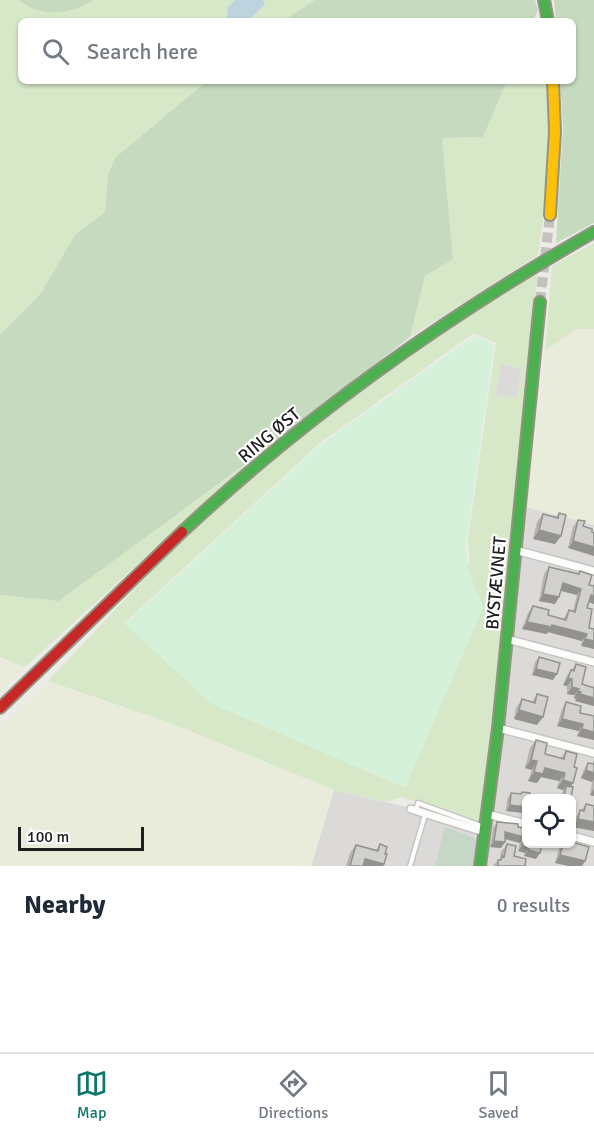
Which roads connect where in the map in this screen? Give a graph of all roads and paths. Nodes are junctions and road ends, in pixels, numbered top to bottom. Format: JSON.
{"nodes":[{"id":1,"x":544,"y":0,"type":"edge"},
{"id":2,"x":547,"y":18,"type":"edge"},
{"id":3,"x":553,"y":84,"type":"edge"},
{"id":4,"x":550,"y":215,"type":"tunnel mouth"},
{"id":5,"x":594,"y":232,"type":"edge"},
{"id":6,"x":540,"y":302,"type":"tunnel mouth"},
{"id":7,"x":515,"y":550,"type":"junction"},
{"id":8,"x":594,"y":571,"type":"edge"},
{"id":9,"x":507,"y":639,"type":"junction"},
{"id":10,"x":594,"y":662,"type":"edge"},
{"id":11,"x":0,"y":708,"type":"edge"},
{"id":12,"x":498,"y":728,"type":"junction"},
{"id":13,"x":594,"y":753,"type":"edge"},
{"id":14,"x":413,"y":810,"type":"joint"},
{"id":15,"x":425,"y":814,"type":"junction"},
{"id":16,"x":488,"y":814,"type":"junction"},
{"id":17,"x":522,"y":823,"type":"edge"},
{"id":18,"x":484,"y":829,"type":"junction"},
{"id":19,"x":576,"y":837,"type":"edge"},
{"id":20,"x":594,"y":842,"type":"edge"},
{"id":21,"x":410,"y":866,"type":"edge"},
{"id":22,"x":480,"y":866,"type":"edge"}],
"edges":[{"from":1,"to":2,"type":"main road"},
{"from":3,"to":4,"type":"main road"},
{"from":5,"to":11,"type":"main road","name":"RING ØST"},
{"from":6,"to":7,"type":"main road","name":"BYSTÆVNET"},
{"from":7,"to":8,"type":"street"},
{"from":7,"to":9,"type":"main road","name":"BYSTÆVNET"},
{"from":9,"to":10,"type":"street"},
{"from":9,"to":12,"type":"main road","name":"BYSTÆVNET"},
{"from":12,"to":13,"type":"street"},
{"from":12,"to":16,"type":"main road","name":"BYSTÆVNET"},
{"from":14,"to":15,"type":"street"},
{"from":14,"to":18,"type":"lane"},
{"from":15,"to":18,"type":"street"},
{"from":15,"to":21,"type":"lane"},
{"from":16,"to":17,"type":"street"},
{"from":16,"to":18,"type":"main road","name":"BYSTÆVNET"},
{"from":18,"to":22,"type":"main road","name":"BYSTÆVNET"},
{"from":19,"to":20,"type":"street"}]}
